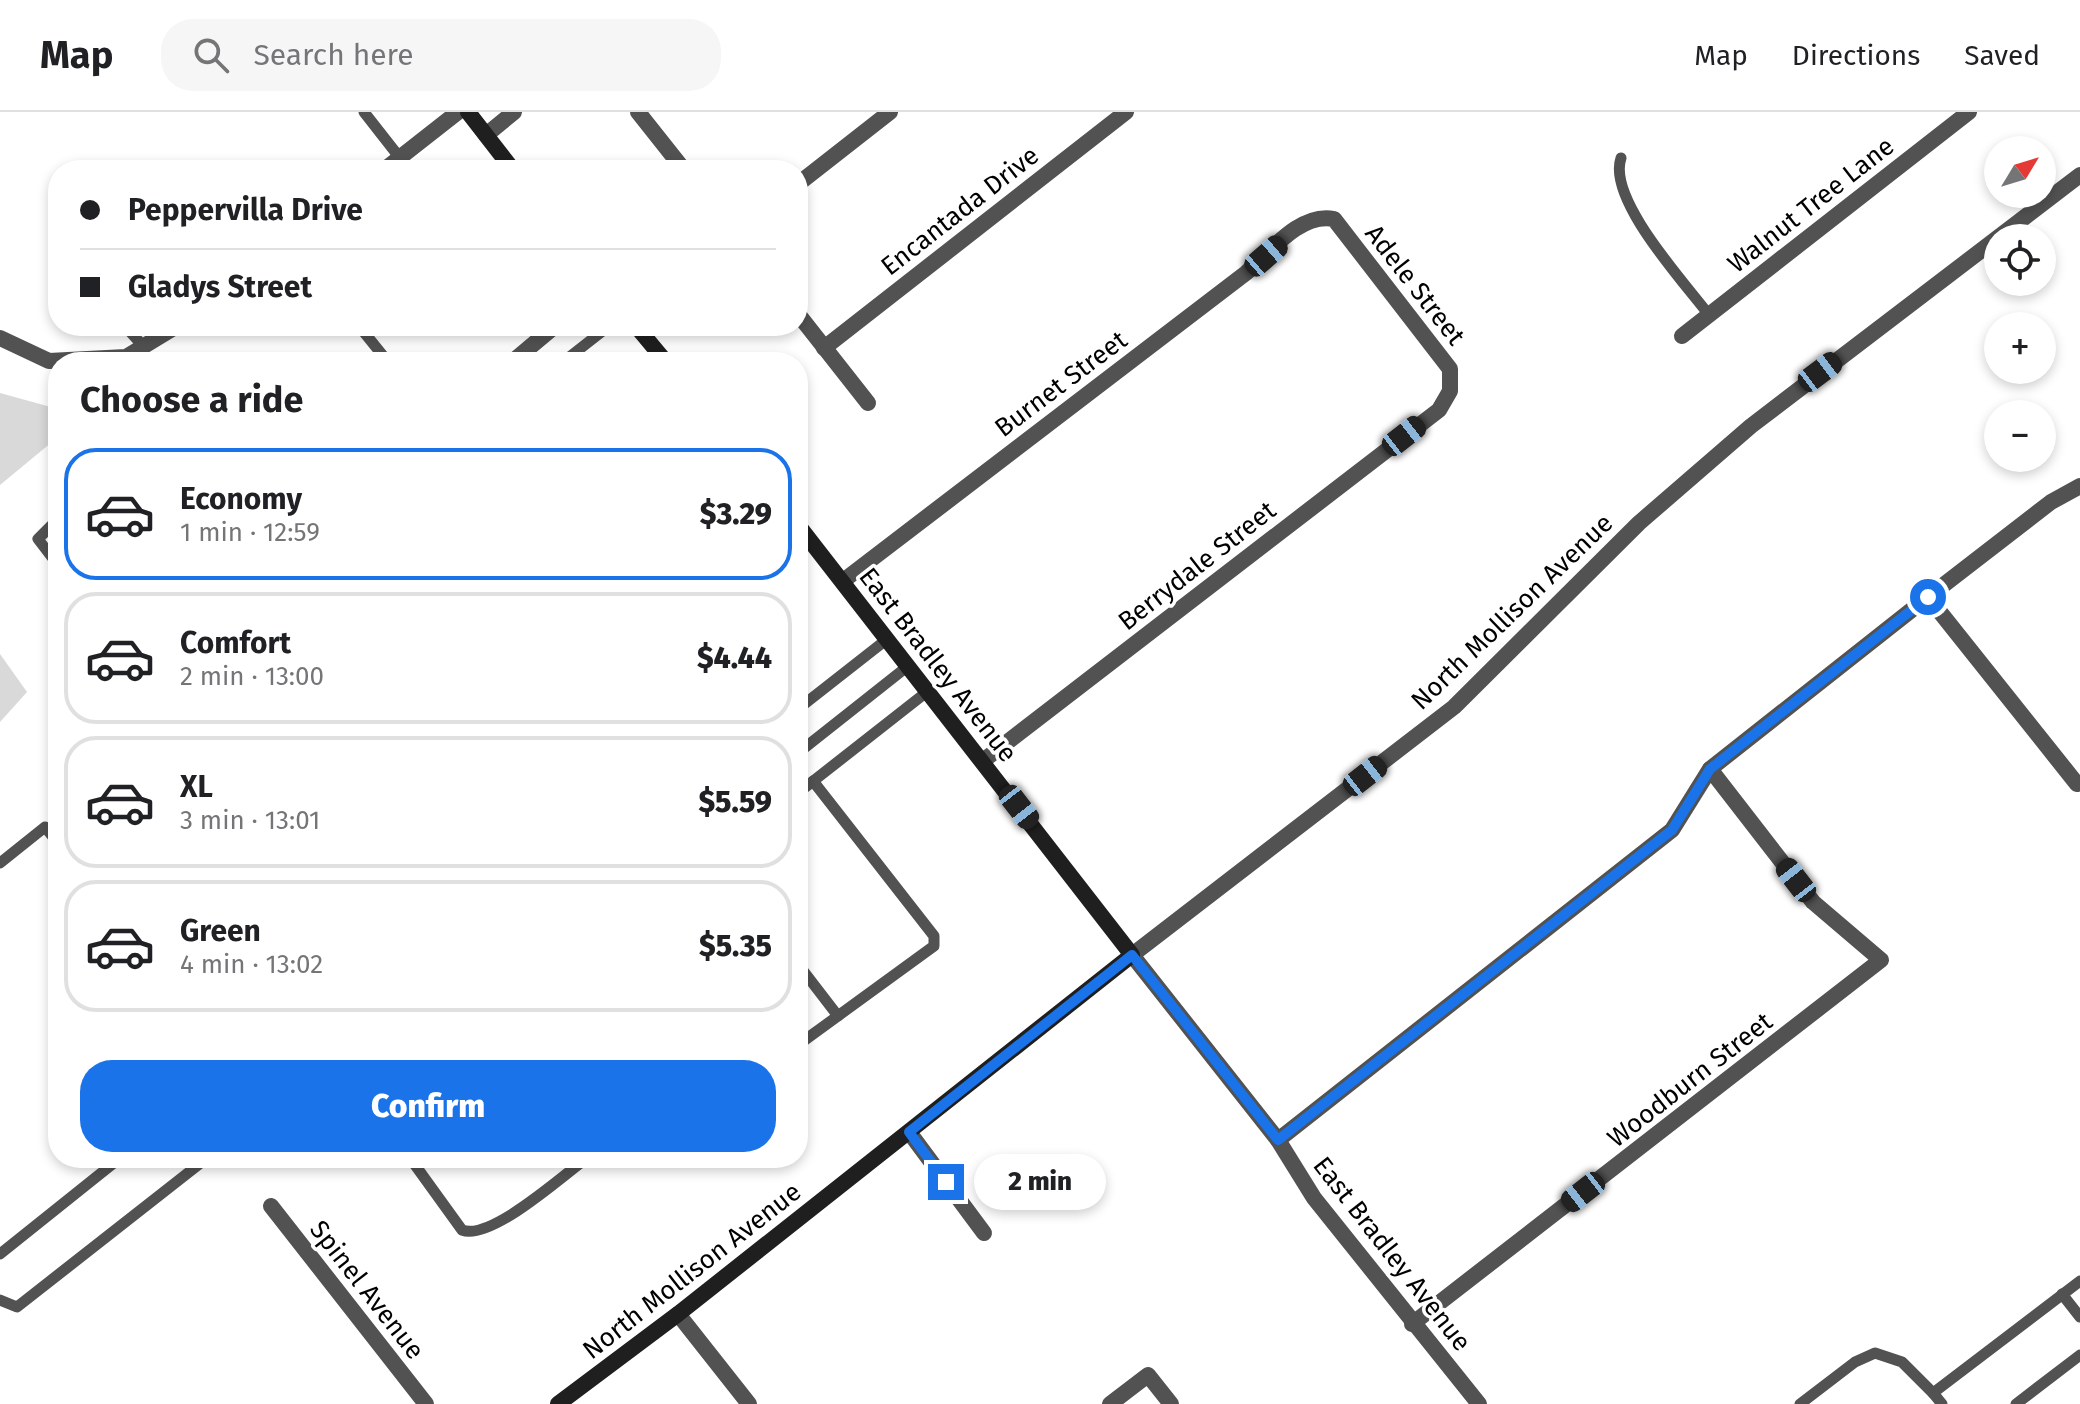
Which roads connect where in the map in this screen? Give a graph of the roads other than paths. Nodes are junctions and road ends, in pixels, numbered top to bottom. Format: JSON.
{"nodes":[{"id":1,"x":364,"y":112,"type":"edge"},
{"id":2,"x":458,"y":112,"type":"edge"},
{"id":3,"x":468,"y":112,"type":"edge"},
{"id":4,"x":514,"y":112,"type":"edge"},
{"id":5,"x":890,"y":112,"type":"edge"},
{"id":6,"x":1126,"y":112,"type":"edge"},
{"id":7,"x":1969,"y":112,"type":"edge"},
{"id":8,"x":641,"y":113,"type":"edge"},
{"id":9,"x":486,"y":135,"type":"junction"},
{"id":10,"x":400,"y":158,"type":"junction"},
{"id":11,"x":1621,"y":158,"type":"dead end"},
{"id":12,"x":397,"y":160,"type":"edge"},
{"id":13,"x":505,"y":160,"type":"edge"},
{"id":14,"x":676,"y":160,"type":"edge"},
{"id":15,"x":2080,"y":175,"type":"edge"},
{"id":16,"x":808,"y":176,"type":"edge"},
{"id":17,"x":1305,"y":221,"type":"joint"},
{"id":18,"x":1709,"y":315,"type":"junction"},
{"id":19,"x":808,"y":327,"type":"edge"},
{"id":20,"x":134,"y":336,"type":"edge"},
{"id":21,"x":160,"y":336,"type":"edge"},
{"id":22,"x":367,"y":336,"type":"edge"},
{"id":23,"x":543,"y":336,"type":"edge"},
{"id":24,"x":596,"y":336,"type":"edge"},
{"id":25,"x":644,"y":336,"type":"edge"},
{"id":26,"x":1682,"y":336,"type":"dead end"},
{"id":27,"x":0,"y":338,"type":"edge"},
{"id":28,"x":143,"y":346,"type":"junction"},
{"id":29,"x":824,"y":348,"type":"junction"},
{"id":30,"x":134,"y":352,"type":"edge"},
{"id":31,"x":380,"y":352,"type":"edge"},
{"id":32,"x":524,"y":352,"type":"edge"},
{"id":33,"x":576,"y":352,"type":"edge"},
{"id":34,"x":658,"y":352,"type":"edge"},
{"id":35,"x":48,"y":361,"type":"edge"},
{"id":36,"x":868,"y":403,"type":"dead end"},
{"id":37,"x":1439,"y":410,"type":"joint"},
{"id":38,"x":2080,"y":486,"type":"edge"},
{"id":39,"x":48,"y":531,"type":"edge"},
{"id":40,"x":808,"y":542,"type":"edge"},
{"id":41,"x":48,"y":552,"type":"edge"},
{"id":42,"x":843,"y":581,"type":"junction"},
{"id":43,"x":1928,"y":597,"type":"junction"},
{"id":44,"x":886,"y":640,"type":"junction"},
{"id":45,"x":908,"y":666,"type":"junction"},
{"id":46,"x":928,"y":691,"type":"junction"},
{"id":47,"x":808,"y":701,"type":"edge"},
{"id":48,"x":808,"y":745,"type":"edge"},
{"id":49,"x":984,"y":760,"type":"junction"},
{"id":50,"x":1710,"y":769,"type":"junction"},
{"id":51,"x":813,"y":781,"type":"junction"},
{"id":52,"x":2077,"y":784,"type":"dead end"},
{"id":53,"x":808,"y":785,"type":"edge"},
{"id":54,"x":48,"y":831,"type":"edge"},
{"id":55,"x":0,"y":863,"type":"edge"},
{"id":56,"x":1132,"y":955,"type":"junction"},
{"id":57,"x":808,"y":977,"type":"edge"},
{"id":58,"x":838,"y":1016,"type":"junction"},
{"id":59,"x":808,"y":1038,"type":"edge"},
{"id":60,"x":909,"y":1132,"type":"junction"},
{"id":61,"x":1278,"y":1140,"type":"junction"},
{"id":62,"x":108,"y":1168,"type":"edge"},
{"id":63,"x":194,"y":1168,"type":"edge"},
{"id":64,"x":417,"y":1168,"type":"edge"},
{"id":65,"x":573,"y":1168,"type":"edge"},
{"id":66,"x":271,"y":1206,"type":"dead end"},
{"id":67,"x":984,"y":1233,"type":"dead end"},
{"id":68,"x":0,"y":1254,"type":"edge"},
{"id":69,"x":2080,"y":1281,"type":"edge"},
{"id":70,"x":2062,"y":1294,"type":"junction"},
{"id":71,"x":0,"y":1300,"type":"edge"},
{"id":72,"x":678,"y":1314,"type":"junction"},
{"id":73,"x":2080,"y":1317,"type":"edge"},
{"id":74,"x":1412,"y":1324,"type":"junction"},
{"id":75,"x":2080,"y":1355,"type":"edge"},
{"id":76,"x":1933,"y":1393,"type":"junction"},
{"id":77,"x":426,"y":1404,"type":"edge"},
{"id":78,"x":558,"y":1404,"type":"edge"},
{"id":79,"x":749,"y":1404,"type":"edge"},
{"id":80,"x":1110,"y":1404,"type":"edge"},
{"id":81,"x":1171,"y":1404,"type":"edge"},
{"id":82,"x":1479,"y":1404,"type":"edge"},
{"id":83,"x":1800,"y":1404,"type":"edge"},
{"id":84,"x":1942,"y":1404,"type":"edge"},
{"id":85,"x":2016,"y":1404,"type":"edge"}],
"edges":[{"from":1,"to":10,"type":"lane"},
{"from":2,"to":10,"type":"street"},
{"from":3,"to":9,"type":"main road"},
{"from":4,"to":9,"type":"street"},
{"from":5,"to":16,"type":"street"},
{"from":6,"to":29,"type":"street","name":"Encantada Drive"},
{"from":7,"to":18,"type":"street","name":"Walnut Tree Lane"},
{"from":8,"to":14,"type":"street"},
{"from":9,"to":13,"type":"main road"},
{"from":10,"to":12,"type":"street"},
{"from":11,"to":18,"type":"lane"},
{"from":15,"to":56,"type":"street","name":"North Mollison Avenue"},
{"from":17,"to":37,"type":"street","name":"Adele Street"},
{"from":17,"to":42,"type":"street","name":"Burnet Street"},
{"from":18,"to":26,"type":"street","name":"Walnut Tree Lane"},
{"from":19,"to":29,"type":"street"},
{"from":20,"to":28,"type":"lane"},
{"from":21,"to":28,"type":"street"},
{"from":22,"to":31,"type":"lane"},
{"from":23,"to":32,"type":"street"},
{"from":24,"to":33,"type":"lane"},
{"from":25,"to":34,"type":"main road"},
{"from":27,"to":35,"type":"street"},
{"from":28,"to":30,"type":"street"},
{"from":29,"to":36,"type":"street"},
{"from":37,"to":49,"type":"street","name":"Berrydale Street"},
{"from":38,"to":43,"type":"street"},
{"from":39,"to":41,"type":"lane"},
{"from":40,"to":42,"type":"main road","name":"East Bradley Avenue"},
{"from":42,"to":44,"type":"main road","name":"East Bradley Avenue"},
{"from":43,"to":50,"type":"street"},
{"from":43,"to":52,"type":"street"},
{"from":44,"to":45,"type":"main road","name":"East Bradley Avenue"},
{"from":44,"to":47,"type":"lane"},
{"from":45,"to":46,"type":"main road","name":"East Bradley Avenue"},
{"from":45,"to":48,"type":"lane"},
{"from":46,"to":49,"type":"main road","name":"East Bradley Avenue"},
{"from":46,"to":51,"type":"lane"},
{"from":49,"to":56,"type":"main road","name":"East Bradley Avenue"},
{"from":50,"to":61,"type":"street"},
{"from":50,"to":74,"type":"street","name":"Woodburn Street"},
{"from":51,"to":53,"type":"lane"},
{"from":51,"to":58,"type":"lane"},
{"from":54,"to":55,"type":"lane"},
{"from":56,"to":60,"type":"main road","name":"North Mollison Avenue"},
{"from":56,"to":61,"type":"street","name":"East Bradley Avenue"},
{"from":57,"to":58,"type":"lane"},
{"from":58,"to":59,"type":"lane"},
{"from":60,"to":67,"type":"street"},
{"from":60,"to":72,"type":"main road","name":"North Mollison Avenue"},
{"from":61,"to":74,"type":"street","name":"East Bradley Avenue"},
{"from":62,"to":68,"type":"lane"},
{"from":63,"to":71,"type":"lane"},
{"from":64,"to":65,"type":"lane"},
{"from":66,"to":77,"type":"street","name":"Spinel Avenue"},
{"from":69,"to":70,"type":"lane"},
{"from":70,"to":73,"type":"lane"},
{"from":70,"to":76,"type":"lane"},
{"from":72,"to":78,"type":"main road","name":"North Mollison Avenue"},
{"from":72,"to":79,"type":"street"},
{"from":74,"to":82,"type":"street","name":"East Bradley Avenue"},
{"from":75,"to":85,"type":"lane"},
{"from":76,"to":83,"type":"lane"},
{"from":76,"to":84,"type":"lane"},
{"from":80,"to":81,"type":"street"}]}
